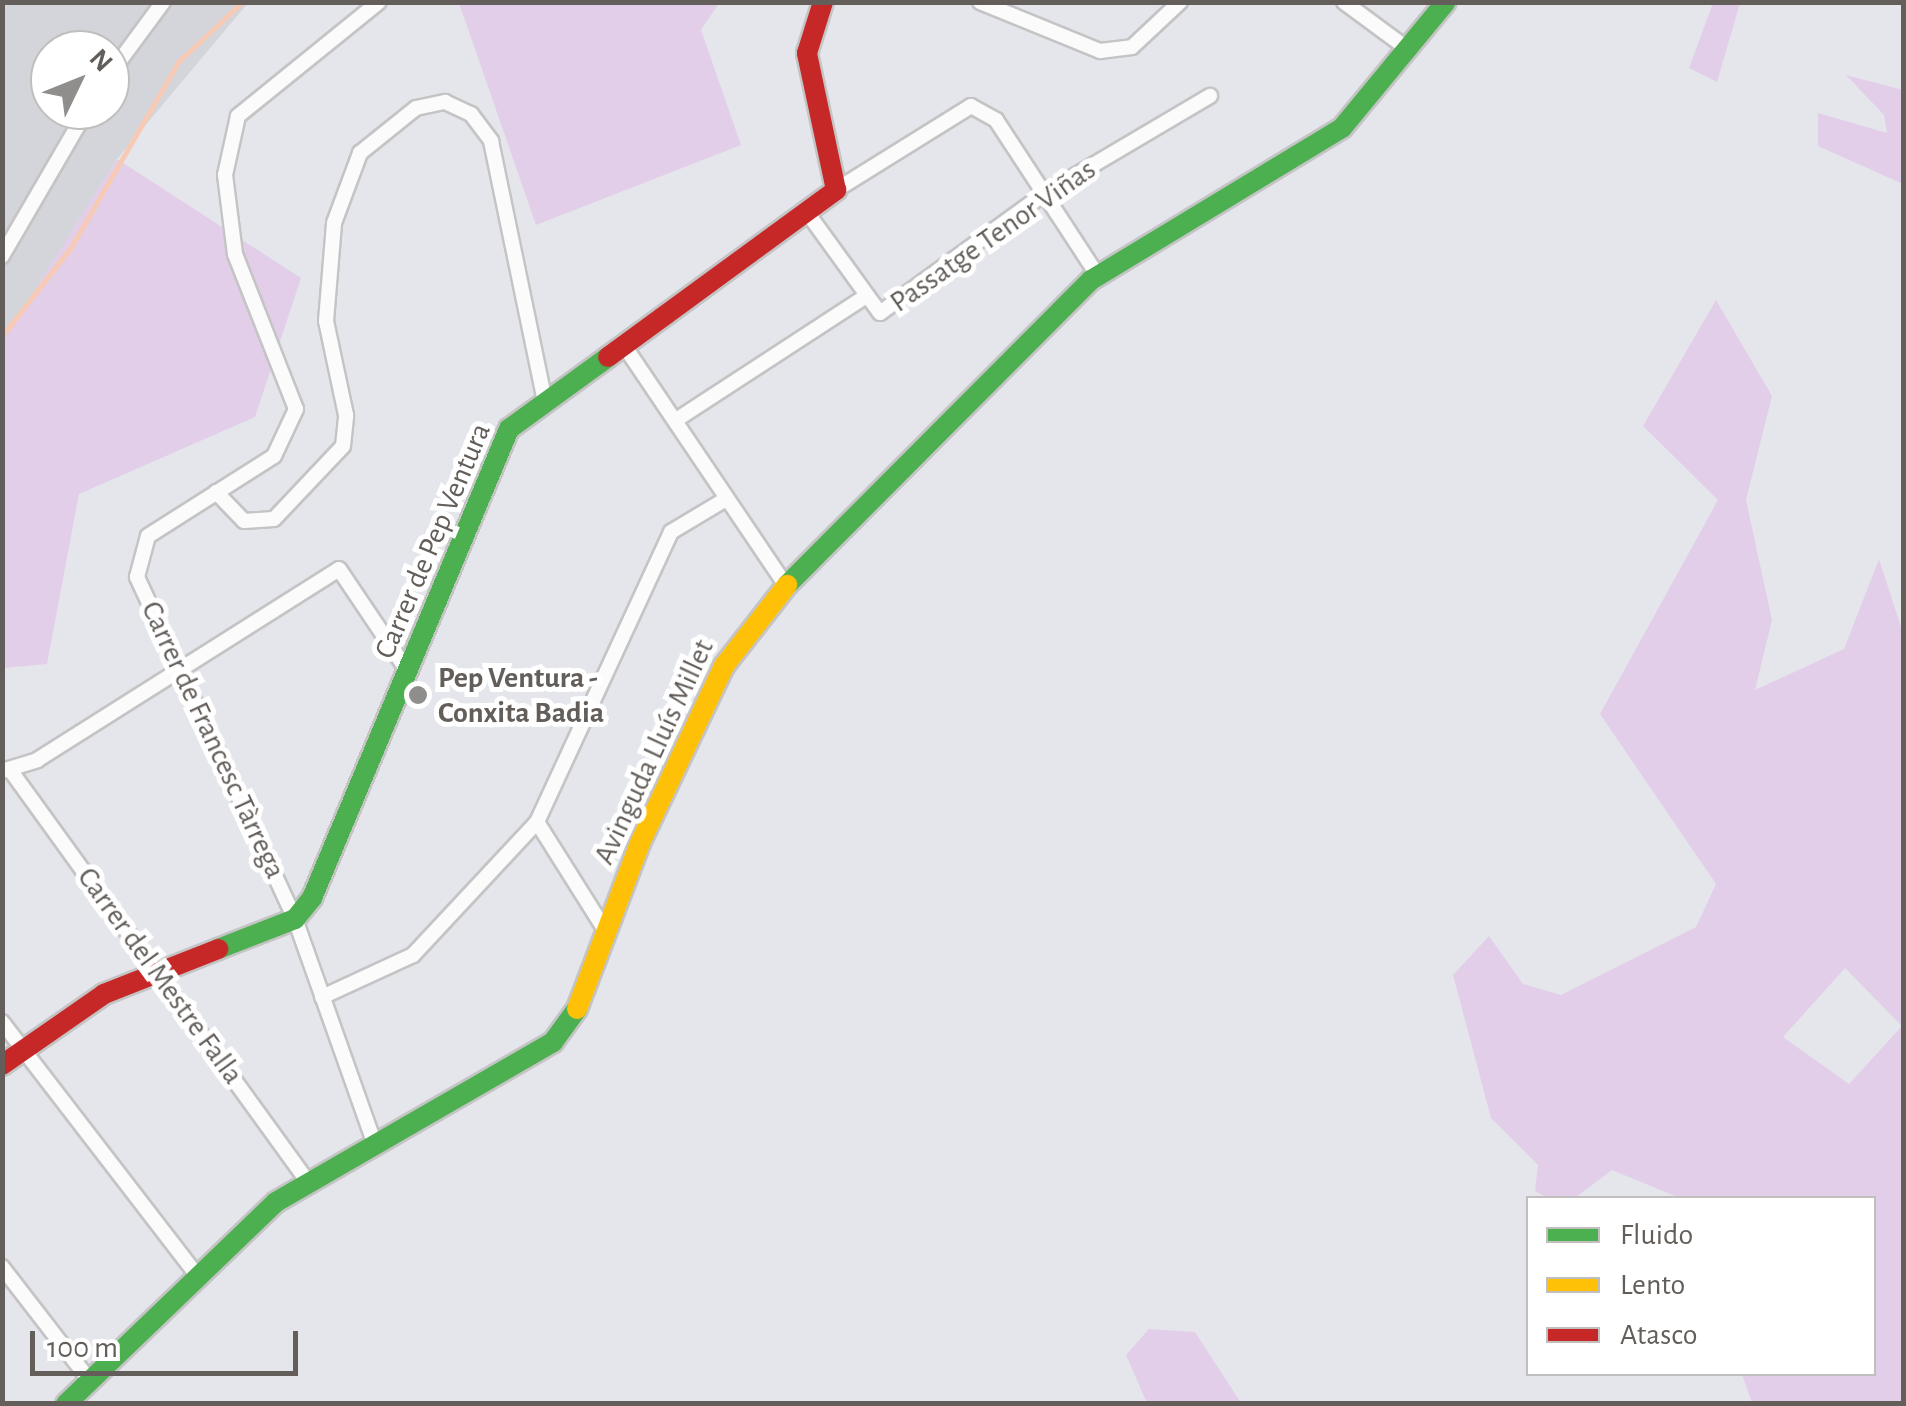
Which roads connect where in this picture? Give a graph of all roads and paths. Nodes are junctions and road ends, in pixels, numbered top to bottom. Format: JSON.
{"nodes":[{"id":1,"x":162,"y":2,"type":"edge"},
{"id":2,"x":379,"y":2,"type":"edge"},
{"id":3,"x":823,"y":2,"type":"edge"},
{"id":4,"x":980,"y":2,"type":"edge"},
{"id":5,"x":1180,"y":2,"type":"edge"},
{"id":6,"x":1344,"y":2,"type":"edge"},
{"id":7,"x":1446,"y":2,"type":"edge"},
{"id":8,"x":130,"y":46,"type":"edge"},
{"id":9,"x":1409,"y":50,"type":"junction"},
{"id":10,"x":1210,"y":96,"type":"dead end"},
{"id":11,"x":75,"y":130,"type":"edge"},
{"id":12,"x":836,"y":190,"type":"junction"},
{"id":13,"x":1044,"y":194,"type":"junction"},
{"id":14,"x":809,"y":215,"type":"junction"},
{"id":15,"x":2,"y":256,"type":"edge"},
{"id":16,"x":1098,"y":276,"type":"junction"},
{"id":17,"x":865,"y":297,"type":"junction"},
{"id":18,"x":623,"y":344,"type":"junction"},
{"id":19,"x":544,"y":397,"type":"junction"},
{"id":20,"x":676,"y":420,"type":"junction"},
{"id":21,"x":216,"y":492,"type":"junction"},
{"id":22,"x":726,"y":500,"type":"junction"},
{"id":23,"x":786,"y":586,"type":"junction"},
{"id":24,"x":182,"y":667,"type":"junction"},
{"id":25,"x":409,"y":672,"type":"junction"},
{"id":26,"x":7,"y":771,"type":"edge"},
{"id":27,"x":537,"y":822,"type":"junction"},
{"id":28,"x":295,"y":920,"type":"junction"},
{"id":29,"x":606,"y":934,"type":"junction"},
{"id":30,"x":160,"y":975,"type":"junction"},
{"id":31,"x":322,"y":997,"type":"junction"},
{"id":32,"x":2,"y":1022,"type":"edge"},
{"id":33,"x":23,"y":1048,"type":"junction"},
{"id":34,"x":2,"y":1064,"type":"edge"},
{"id":35,"x":374,"y":1142,"type":"junction"},
{"id":36,"x":308,"y":1182,"type":"junction"},
{"id":37,"x":2,"y":1267,"type":"edge"},
{"id":38,"x":194,"y":1273,"type":"junction"},
{"id":39,"x":90,"y":1382,"type":"junction"},
{"id":40,"x":66,"y":1404,"type":"edge"}],
"edges":[{"from":1,"to":8,"type":"street"},
{"from":2,"to":21,"type":"street","name":"Carrer de Francesc Tàrrega"},
{"from":3,"to":12,"type":"street"},
{"from":4,"to":5,"type":"street"},
{"from":6,"to":9,"type":"street"},
{"from":7,"to":9,"type":"street","name":"Avinguda Lluís Millet"},
{"from":9,"to":16,"type":"street","name":"Avinguda Lluís Millet"},
{"from":10,"to":13,"type":"street","name":"Passatge Tenor Viñas"},
{"from":11,"to":15,"type":"street"},
{"from":12,"to":13,"type":"street"},
{"from":12,"to":14,"type":"street","name":"Carrer de Pep Ventura"},
{"from":13,"to":16,"type":"street"},
{"from":13,"to":17,"type":"street","name":"Passatge Tenor Viñas"},
{"from":14,"to":17,"type":"street","name":"Passatge Tenor Viñas"},
{"from":14,"to":18,"type":"street","name":"Carrer de Pep Ventura"},
{"from":16,"to":23,"type":"street","name":"Avinguda Lluís Millet"},
{"from":17,"to":20,"type":"street"},
{"from":18,"to":19,"type":"street","name":"Carrer de Pep Ventura"},
{"from":18,"to":20,"type":"street"},
{"from":19,"to":21,"type":"street"},
{"from":19,"to":25,"type":"street","name":"Carrer de Pep Ventura"},
{"from":20,"to":22,"type":"street"},
{"from":21,"to":24,"type":"street","name":"Carrer de Francesc Tàrrega"},
{"from":22,"to":23,"type":"street"},
{"from":22,"to":27,"type":"street"},
{"from":23,"to":29,"type":"street","name":"Avinguda Lluís Millet"},
{"from":24,"to":25,"type":"street"},
{"from":24,"to":26,"type":"street"},
{"from":24,"to":28,"type":"street","name":"Carrer de Francesc Tàrrega"},
{"from":25,"to":28,"type":"street","name":"Carrer de Pep Ventura"},
{"from":26,"to":30,"type":"street","name":"Carrer del Mestre Falla"},
{"from":27,"to":29,"type":"street"},
{"from":27,"to":31,"type":"street"},
{"from":28,"to":30,"type":"street"},
{"from":28,"to":31,"type":"street","name":"Carrer de Francesc Tàrrega"},
{"from":29,"to":35,"type":"street","name":"Avinguda Lluís Millet"},
{"from":30,"to":33,"type":"street"},
{"from":30,"to":36,"type":"street","name":"Carrer del Mestre Falla"},
{"from":31,"to":35,"type":"street","name":"Carrer de Francesc Tàrrega"},
{"from":32,"to":33,"type":"street"},
{"from":33,"to":34,"type":"street"},
{"from":33,"to":38,"type":"street"},
{"from":35,"to":36,"type":"street","name":"Avinguda Lluís Millet"},
{"from":36,"to":38,"type":"street","name":"Avinguda Lluís Millet"},
{"from":37,"to":39,"type":"street"},
{"from":38,"to":39,"type":"street","name":"Avinguda Lluís Millet"},
{"from":39,"to":40,"type":"street","name":"Avinguda Lluís Millet"}]}
